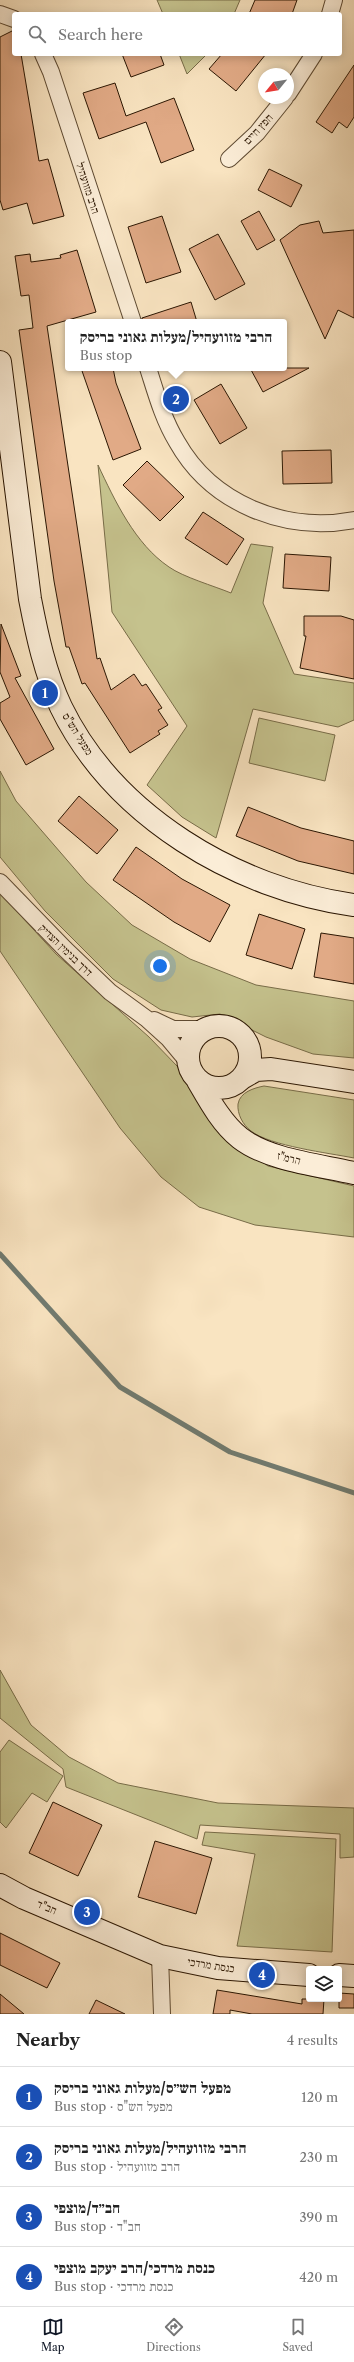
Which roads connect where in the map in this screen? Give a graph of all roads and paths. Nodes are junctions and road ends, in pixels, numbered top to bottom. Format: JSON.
{"nodes":[{"id":1,"x":334,"y":0,"type":"edge"},
{"id":2,"x":331,"y":12,"type":"edge"},
{"id":3,"x":0,"y":14,"type":"edge"},
{"id":4,"x":12,"y":18,"type":"edge"},
{"id":5,"x":44,"y":56,"type":"edge"},
{"id":6,"x":313,"y":56,"type":"edge"},
{"id":7,"x":294,"y":85,"type":"edge"},
{"id":8,"x":280,"y":104,"type":"edge"},
{"id":9,"x":228,"y":159,"type":"dead end"},
{"id":10,"x":132,"y":319,"type":"edge"},
{"id":11,"x":0,"y":362,"type":"edge"},
{"id":12,"x":149,"y":371,"type":"edge"},
{"id":13,"x":354,"y":520,"type":"edge"},
{"id":14,"x":0,"y":882,"type":"edge"},
{"id":15,"x":354,"y":905,"type":"edge"},
{"id":16,"x":138,"y":1012,"type":"junction"},
{"id":17,"x":205,"y":1029,"type":"junction"},
{"id":18,"x":248,"y":1045,"type":"junction"},
{"id":19,"x":188,"y":1062,"type":"junction"},
{"id":20,"x":320,"y":1077,"type":"junction"},
{"id":21,"x":198,"y":1081,"type":"junction"},
{"id":22,"x":238,"y":1082,"type":"junction"},
{"id":23,"x":354,"y":1082,"type":"edge"},
{"id":24,"x":231,"y":1129,"type":"junction"},
{"id":25,"x":354,"y":1173,"type":"edge"},
{"id":26,"x":0,"y":1885,"type":"edge"},
{"id":27,"x":160,"y":1956,"type":"junction"},
{"id":28,"x":306,"y":1974,"type":"edge"},
{"id":29,"x":342,"y":1975,"type":"edge"},
{"id":30,"x":354,"y":1976,"type":"edge"},
{"id":31,"x":162,"y":2014,"type":"edge"}],
"edges":[{"from":1,"to":2,"type":"street"},
{"from":3,"to":4,"type":"street"},
{"from":5,"to":10,"type":"street","name":"הרב מזוועהיל"},
{"from":6,"to":7,"type":"street"},
{"from":8,"to":9,"type":"street","name":"חפץ חיים"},
{"from":11,"to":15,"type":"street","name":"מפעל הש\"ס"},
{"from":12,"to":13,"type":"street"},
{"from":14,"to":16,"type":"street","name":"דרך בנימין הצדיק"},
{"from":16,"to":17,"type":"street"},
{"from":16,"to":19,"type":"street"},
{"from":17,"to":18,"type":"street"},
{"from":17,"to":19,"type":"street"},
{"from":18,"to":20,"type":"street"},
{"from":18,"to":22,"type":"street"},
{"from":19,"to":21,"type":"street"},
{"from":20,"to":22,"type":"street"},
{"from":20,"to":23,"type":"street"},
{"from":21,"to":22,"type":"street"},
{"from":21,"to":24,"type":"street","name":"הרמ\"ז"},
{"from":22,"to":24,"type":"street","name":"הרמ\"ז"},
{"from":24,"to":25,"type":"street","name":"הרמ\"ז"},
{"from":26,"to":27,"type":"street","name":"חב\"ד"},
{"from":27,"to":28,"type":"street","name":"כנסת מרדכי"},
{"from":27,"to":31,"type":"street"},
{"from":29,"to":30,"type":"street"}]}
